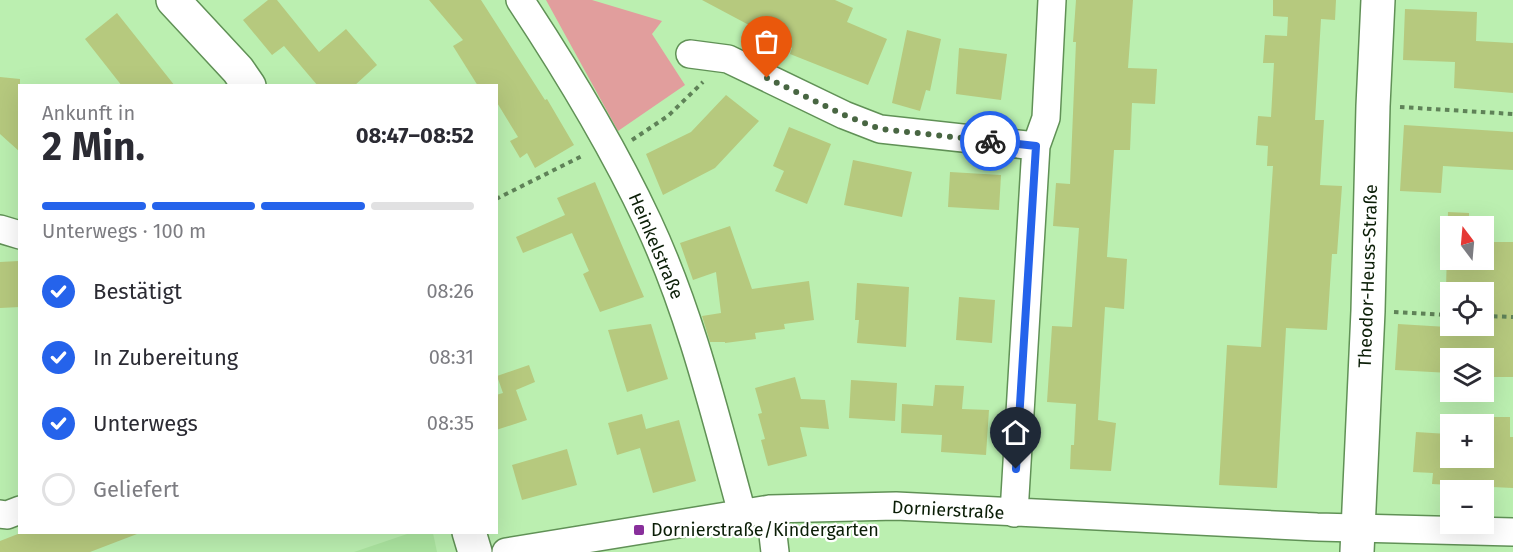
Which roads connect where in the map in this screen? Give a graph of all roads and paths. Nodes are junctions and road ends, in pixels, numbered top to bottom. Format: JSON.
{"nodes":[{"id":1,"x":173,"y":0,"type":"edge"},
{"id":2,"x":520,"y":0,"type":"edge"},
{"id":3,"x":1052,"y":0,"type":"edge"},
{"id":4,"x":1378,"y":0,"type":"edge"},
{"id":5,"x":690,"y":54,"type":"dead end"},
{"id":6,"x":728,"y":59,"type":"junction"},
{"id":7,"x":248,"y":84,"type":"edge"},
{"id":8,"x":1373,"y":106,"type":"junction"},
{"id":9,"x":1513,"y":114,"type":"edge"},
{"id":10,"x":1036,"y":146,"type":"junction"},
{"id":11,"x":610,"y":148,"type":"junction"},
{"id":12,"x":498,"y":198,"type":"edge"},
{"id":13,"x":0,"y":229,"type":"edge"},
{"id":14,"x":18,"y":234,"type":"edge"},
{"id":15,"x":1368,"y":311,"type":"junction"},
{"id":16,"x":1440,"y":315,"type":"edge"},
{"id":17,"x":1494,"y":316,"type":"edge"},
{"id":18,"x":1513,"y":317,"type":"edge"},
{"id":19,"x":770,"y":509,"type":"junction"},
{"id":20,"x":18,"y":511,"type":"edge"},
{"id":21,"x":742,"y":513,"type":"junction"},
{"id":22,"x":1014,"y":513,"type":"junction"},
{"id":23,"x":0,"y":514,"type":"edge"},
{"id":24,"x":1513,"y":532,"type":"edge"},
{"id":25,"x":470,"y":534,"type":"edge"},
{"id":26,"x":1358,"y":540,"type":"edge"},
{"id":27,"x":475,"y":552,"type":"edge"},
{"id":28,"x":506,"y":552,"type":"edge"},
{"id":29,"x":775,"y":552,"type":"edge"}],
"edges":[{"from":1,"to":7,"type":"street"},
{"from":2,"to":11,"type":"street","name":"Heinkelstraße"},
{"from":3,"to":10,"type":"street"},
{"from":4,"to":8,"type":"street","name":"Theodor-Heuss-Straße"},
{"from":5,"to":6,"type":"street"},
{"from":6,"to":10,"type":"street"},
{"from":6,"to":11,"type":"path"},
{"from":8,"to":9,"type":"path"},
{"from":8,"to":15,"type":"street","name":"Theodor-Heuss-Straße"},
{"from":10,"to":22,"type":"street"},
{"from":11,"to":12,"type":"path"},
{"from":11,"to":21,"type":"street","name":"Heinkelstraße"},
{"from":13,"to":14,"type":"street"},
{"from":15,"to":16,"type":"path"},
{"from":15,"to":26,"type":"street","name":"Theodor-Heuss-Straße"},
{"from":17,"to":18,"type":"path"},
{"from":19,"to":21,"type":"street","name":"Dornierstraße"},
{"from":19,"to":22,"type":"street","name":"Dornierstraße"},
{"from":19,"to":29,"type":"street"},
{"from":20,"to":23,"type":"street"},
{"from":21,"to":28,"type":"street","name":"Dornierstraße"},
{"from":22,"to":26,"type":"street","name":"Dornierstraße"},
{"from":24,"to":26,"type":"street","name":"Dornierstraße"},
{"from":25,"to":27,"type":"street"}]}
